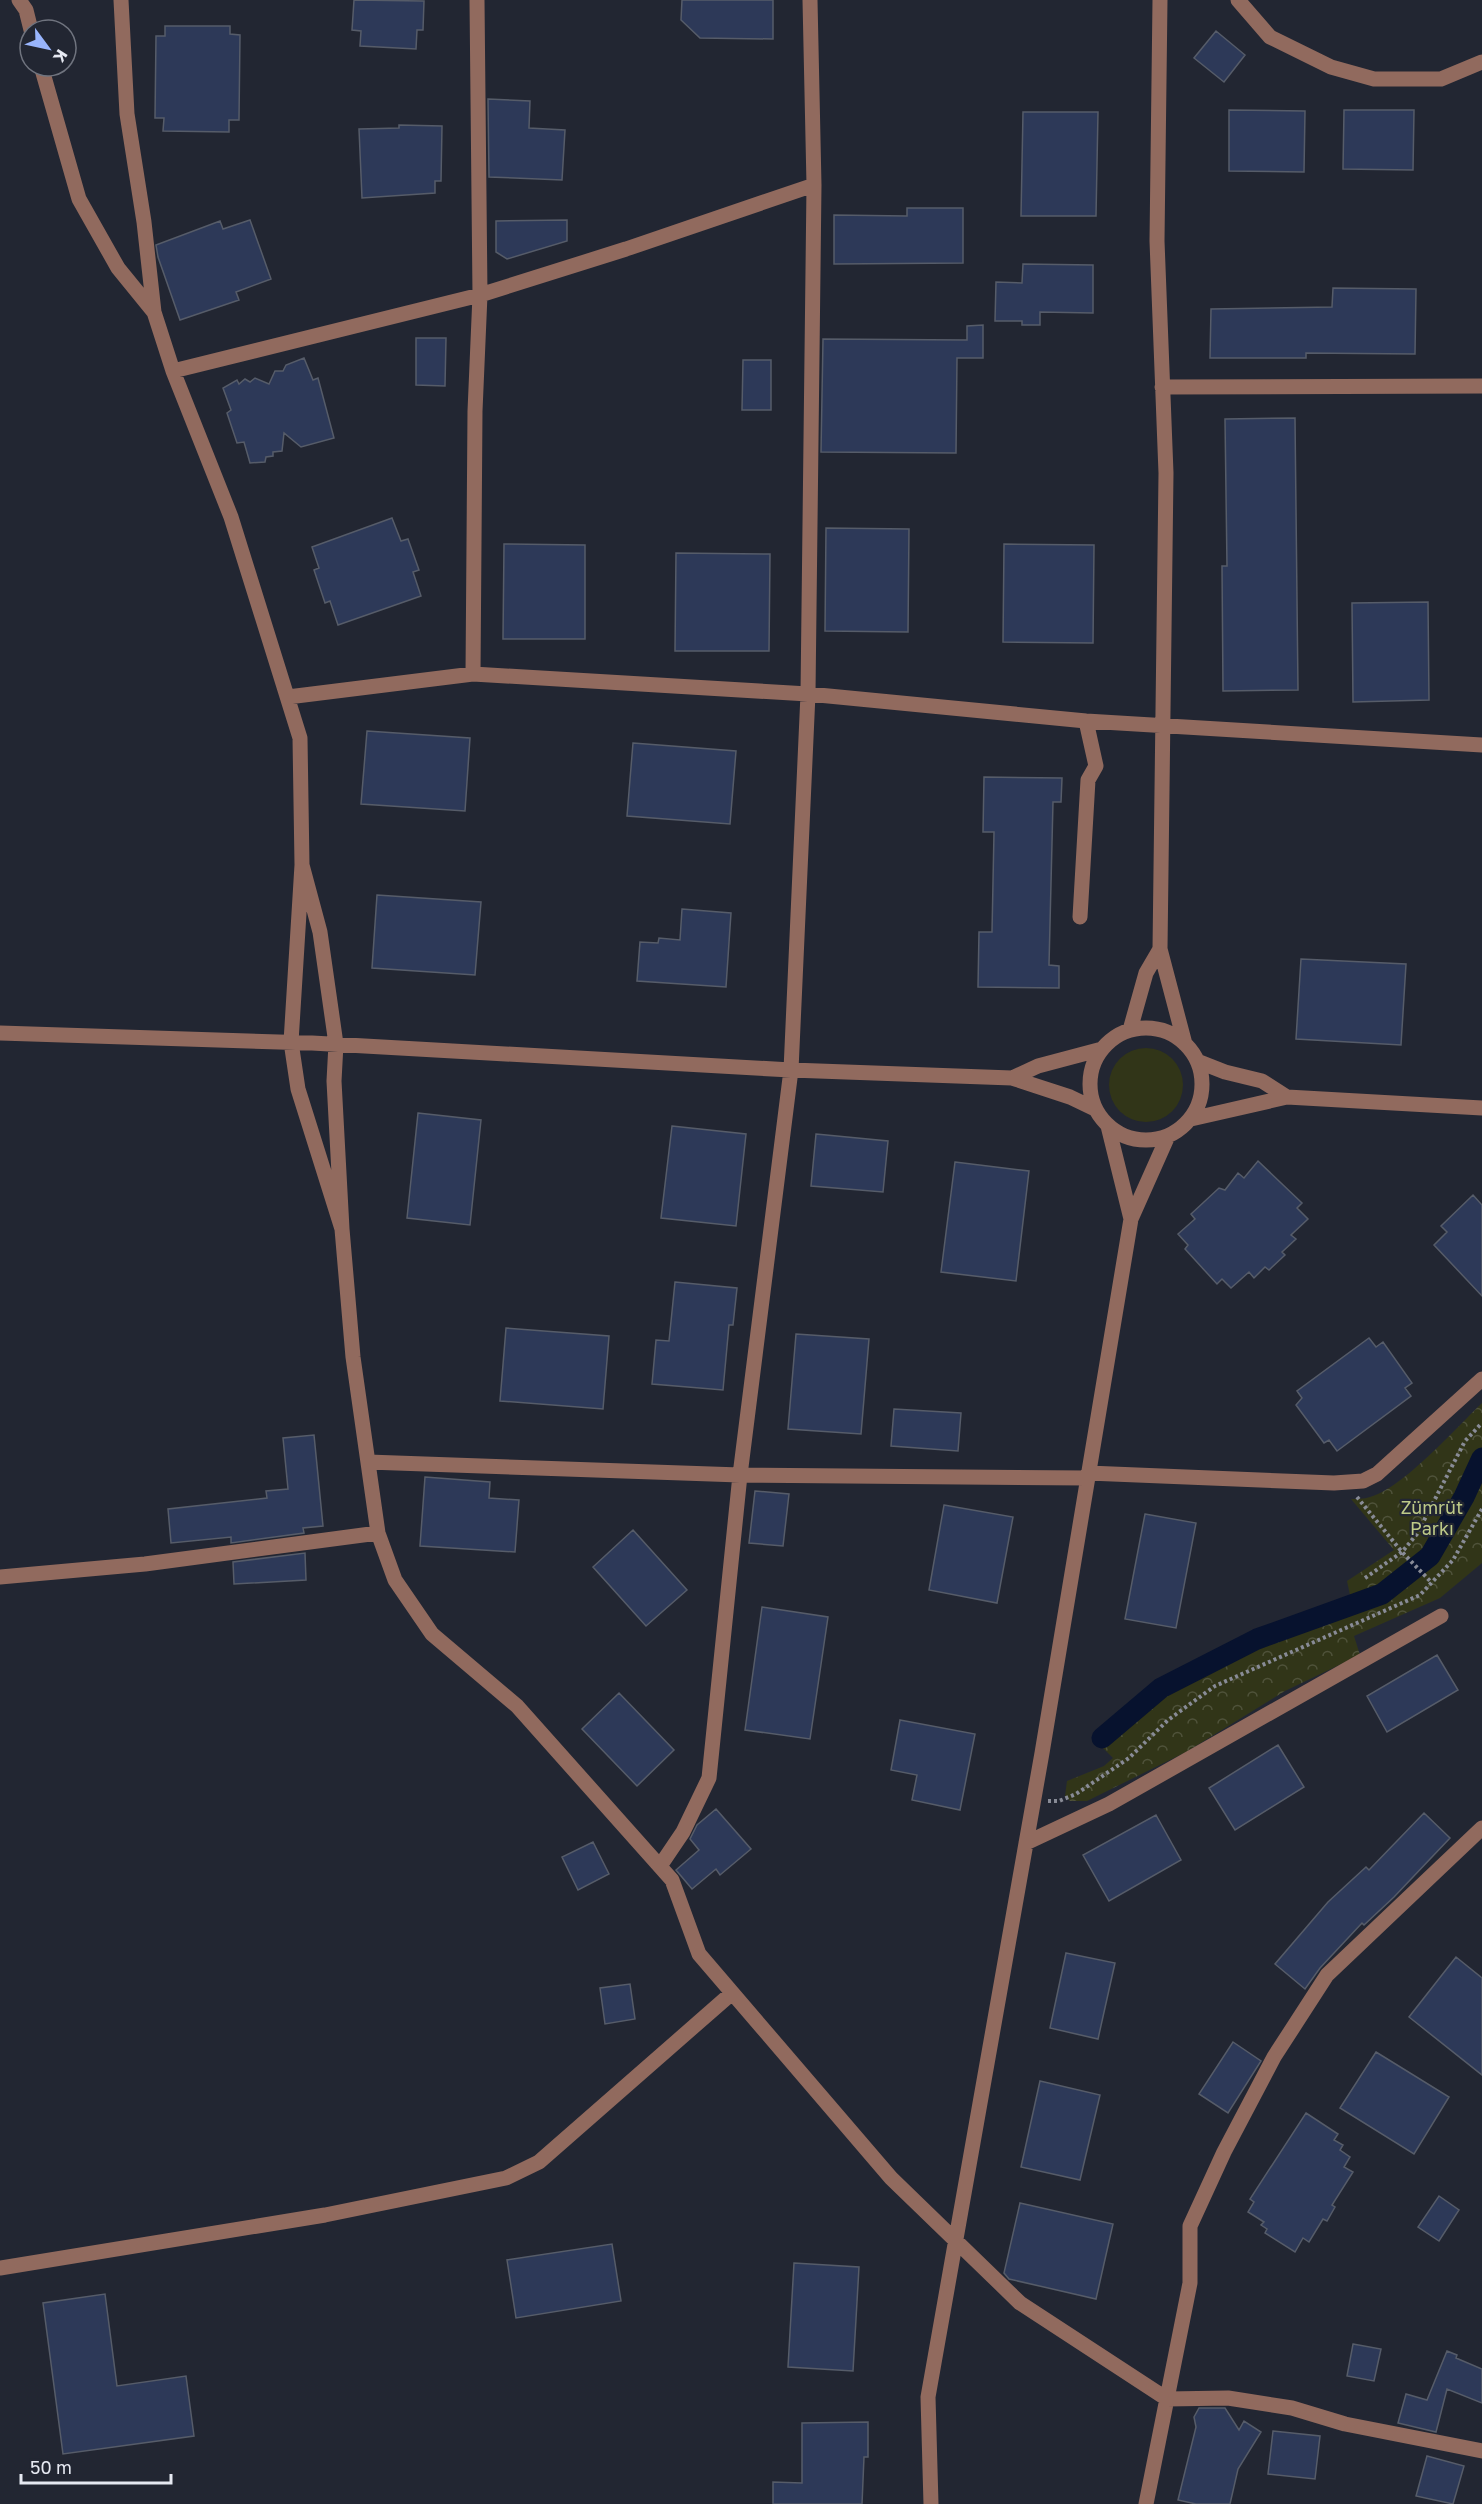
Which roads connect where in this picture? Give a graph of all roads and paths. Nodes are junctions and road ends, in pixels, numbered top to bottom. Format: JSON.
{"nodes":[{"id":1,"x":19,"y":0,"type":"edge"},
{"id":2,"x":121,"y":0,"type":"edge"},
{"id":3,"x":477,"y":0,"type":"edge"},
{"id":4,"x":810,"y":0,"type":"edge"},
{"id":5,"x":1160,"y":0,"type":"edge"},
{"id":6,"x":1238,"y":0,"type":"edge"},
{"id":7,"x":28,"y":18,"type":"edge"},
{"id":8,"x":1482,"y":62,"type":"edge"},
{"id":9,"x":44,"y":78,"type":"edge"},
{"id":10,"x":814,"y":185,"type":"junction"},
{"id":11,"x":480,"y":295,"type":"junction"},
{"id":12,"x":154,"y":312,"type":"junction"},
{"id":13,"x":173,"y":371,"type":"junction"},
{"id":14,"x":1482,"y":386,"type":"edge"},
{"id":15,"x":1162,"y":387,"type":"junction"},
{"id":16,"x":473,"y":674,"type":"junction"},
{"id":17,"x":808,"y":694,"type":"junction"},
{"id":18,"x":288,"y":697,"type":"junction"},
{"id":19,"x":1086,"y":721,"type":"junction"},
{"id":20,"x":1163,"y":726,"type":"junction"},
{"id":21,"x":1482,"y":745,"type":"edge"},
{"id":22,"x":302,"y":865,"type":"junction"},
{"id":23,"x":1080,"y":917,"type":"dead end"},
{"id":24,"x":1160,"y":949,"type":"junction"},
{"id":25,"x":1130,"y":1030,"type":"junction"},
{"id":26,"x":0,"y":1034,"type":"edge"},
{"id":27,"x":291,"y":1042,"type":"junction"},
{"id":28,"x":336,"y":1044,"type":"junction"},
{"id":29,"x":1185,"y":1044,"type":"junction"},
{"id":30,"x":1102,"y":1049,"type":"junction"},
{"id":31,"x":1197,"y":1061,"type":"junction"},
{"id":32,"x":791,"y":1070,"type":"junction"},
{"id":33,"x":1012,"y":1078,"type":"junction"},
{"id":34,"x":1287,"y":1097,"type":"junction"},
{"id":35,"x":1482,"y":1108,"type":"edge"},
{"id":36,"x":1095,"y":1109,"type":"junction"},
{"id":37,"x":1191,"y":1119,"type":"junction"},
{"id":38,"x":1108,"y":1126,"type":"junction"},
{"id":39,"x":1168,"y":1136,"type":"junction"},
{"id":40,"x":1131,"y":1219,"type":"junction"},
{"id":41,"x":342,"y":1229,"type":"junction"},
{"id":42,"x":1482,"y":1379,"type":"edge"},
{"id":43,"x":1482,"y":1423,"type":"edge"},
{"id":44,"x":368,"y":1462,"type":"junction"},
{"id":45,"x":740,"y":1475,"type":"junction"},
{"id":46,"x":1087,"y":1476,"type":"junction"},
{"id":47,"x":1353,"y":1481,"type":"junction"},
{"id":48,"x":1482,"y":1509,"type":"edge"},
{"id":49,"x":378,"y":1533,"type":"junction"},
{"id":50,"x":1402,"y":1552,"type":"junction"},
{"id":51,"x":0,"y":1577,"type":"edge"},
{"id":52,"x":1365,"y":1578,"type":"dead end"},
{"id":53,"x":1432,"y":1583,"type":"junction"},
{"id":54,"x":1441,"y":1616,"type":"dead end"},
{"id":55,"x":1034,"y":1802,"type":"junction"},
{"id":56,"x":1482,"y":1828,"type":"edge"},
{"id":57,"x":1026,"y":1843,"type":"junction"},
{"id":58,"x":660,"y":1866,"type":"junction"},
{"id":59,"x":732,"y":1993,"type":"junction"},
{"id":60,"x":954,"y":2240,"type":"junction"},
{"id":61,"x":0,"y":2268,"type":"edge"},
{"id":62,"x":1167,"y":2399,"type":"junction"},
{"id":63,"x":1482,"y":2451,"type":"edge"},
{"id":64,"x":931,"y":2504,"type":"edge"},
{"id":65,"x":1146,"y":2504,"type":"edge"}],
"edges":[{"from":1,"to":7,"type":"street"},
{"from":2,"to":12,"type":"street"},
{"from":3,"to":11,"type":"street"},
{"from":4,"to":10,"type":"street"},
{"from":5,"to":15,"type":"street"},
{"from":6,"to":8,"type":"street"},
{"from":9,"to":12,"type":"street"},
{"from":10,"to":11,"type":"street"},
{"from":10,"to":17,"type":"street"},
{"from":11,"to":13,"type":"street"},
{"from":11,"to":16,"type":"street"},
{"from":12,"to":13,"type":"street"},
{"from":13,"to":18,"type":"street"},
{"from":14,"to":15,"type":"street"},
{"from":15,"to":20,"type":"street"},
{"from":16,"to":17,"type":"street"},
{"from":16,"to":18,"type":"street"},
{"from":17,"to":19,"type":"street"},
{"from":17,"to":32,"type":"street"},
{"from":18,"to":22,"type":"street"},
{"from":19,"to":20,"type":"street"},
{"from":19,"to":23,"type":"street"},
{"from":20,"to":21,"type":"street"},
{"from":20,"to":24,"type":"street"},
{"from":22,"to":27,"type":"street"},
{"from":22,"to":28,"type":"street"},
{"from":24,"to":25,"type":"street"},
{"from":24,"to":29,"type":"street"},
{"from":25,"to":29,"type":"street"},
{"from":25,"to":30,"type":"street"},
{"from":26,"to":27,"type":"street"},
{"from":27,"to":28,"type":"street"},
{"from":27,"to":41,"type":"street"},
{"from":28,"to":32,"type":"street"},
{"from":28,"to":41,"type":"street"},
{"from":29,"to":31,"type":"street"},
{"from":30,"to":33,"type":"street"},
{"from":30,"to":36,"type":"street"},
{"from":31,"to":34,"type":"street"},
{"from":31,"to":37,"type":"street"},
{"from":32,"to":33,"type":"street"},
{"from":32,"to":45,"type":"street"},
{"from":33,"to":36,"type":"street"},
{"from":34,"to":35,"type":"street"},
{"from":34,"to":37,"type":"street"},
{"from":36,"to":38,"type":"street"},
{"from":37,"to":39,"type":"street"},
{"from":38,"to":39,"type":"street"},
{"from":38,"to":40,"type":"street"},
{"from":39,"to":40,"type":"street"},
{"from":40,"to":46,"type":"street"},
{"from":41,"to":44,"type":"street"},
{"from":42,"to":47,"type":"street"},
{"from":43,"to":50,"type":"path"},
{"from":44,"to":45,"type":"street"},
{"from":44,"to":49,"type":"street"},
{"from":45,"to":46,"type":"street"},
{"from":45,"to":58,"type":"street"},
{"from":46,"to":47,"type":"street"},
{"from":46,"to":55,"type":"street"},
{"from":47,"to":50,"type":"path"},
{"from":48,"to":53,"type":"path"},
{"from":49,"to":51,"type":"street"},
{"from":49,"to":58,"type":"street"},
{"from":50,"to":52,"type":"path"},
{"from":50,"to":53,"type":"path"},
{"from":53,"to":55,"type":"path"},
{"from":54,"to":57,"type":"street"},
{"from":55,"to":57,"type":"street"},
{"from":56,"to":62,"type":"street"},
{"from":57,"to":60,"type":"street"},
{"from":58,"to":59,"type":"street"},
{"from":59,"to":60,"type":"street"},
{"from":59,"to":61,"type":"street"},
{"from":60,"to":62,"type":"street"},
{"from":60,"to":64,"type":"street"},
{"from":62,"to":63,"type":"street"},
{"from":62,"to":65,"type":"street"}]}
